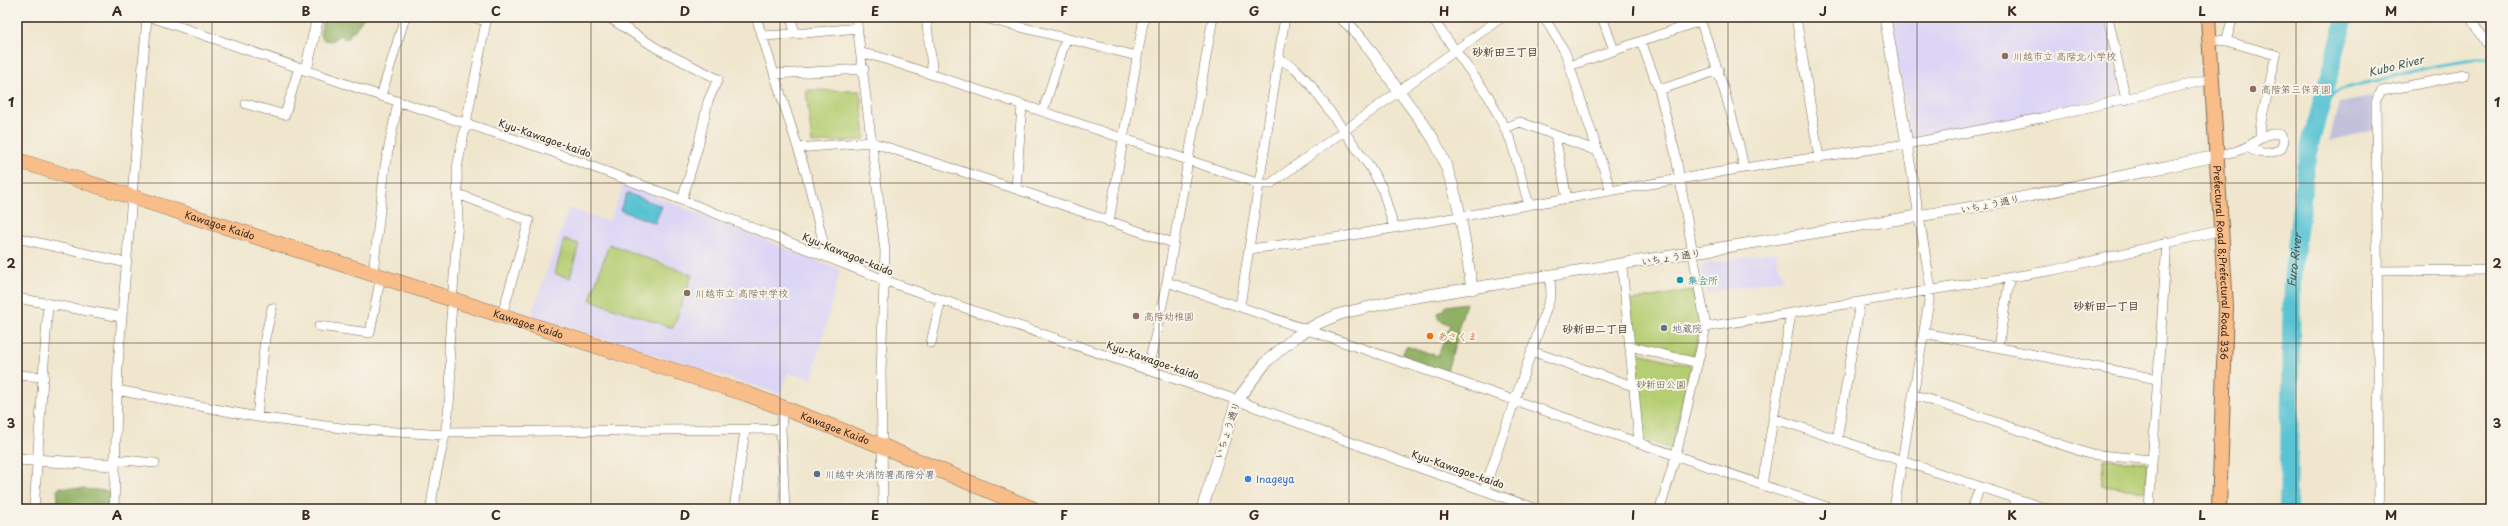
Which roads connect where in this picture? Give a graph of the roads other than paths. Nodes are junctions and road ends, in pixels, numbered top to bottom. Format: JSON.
{"nodes":[{"id":1,"x":147,"y":17,"type":"edge"},
{"id":2,"x":151,"y":17,"type":"edge"},
{"id":3,"x":318,"y":17,"type":"edge"},
{"id":4,"x":405,"y":17,"type":"edge"},
{"id":5,"x":473,"y":17,"type":"edge"},
{"id":6,"x":608,"y":17,"type":"edge"},
{"id":7,"x":756,"y":17,"type":"edge"},
{"id":8,"x":791,"y":17,"type":"edge"},
{"id":9,"x":856,"y":17,"type":"edge"},
{"id":10,"x":926,"y":17,"type":"edge"},
{"id":11,"x":980,"y":17,"type":"edge"},
{"id":12,"x":1144,"y":17,"type":"edge"},
{"id":13,"x":1213,"y":17,"type":"edge"},
{"id":14,"x":1285,"y":17,"type":"edge"},
{"id":15,"x":1340,"y":17,"type":"edge"},
{"id":16,"x":1431,"y":17,"type":"edge"},
{"id":17,"x":1502,"y":17,"type":"edge"},
{"id":18,"x":1544,"y":17,"type":"edge"},
{"id":19,"x":1602,"y":17,"type":"edge"},
{"id":20,"x":1796,"y":17,"type":"edge"},
{"id":21,"x":1885,"y":17,"type":"edge"},
{"id":22,"x":2108,"y":17,"type":"edge"},
{"id":23,"x":2208,"y":17,"type":"edge"},
{"id":24,"x":2234,"y":17,"type":"edge"},
{"id":25,"x":2471,"y":17,"type":"edge"},
{"id":26,"x":486,"y":19,"type":"edge"},
{"id":27,"x":1700,"y":19,"type":"edge"},
{"id":28,"x":858,"y":28,"type":"junction"},
{"id":29,"x":795,"y":34,"type":"junction"},
{"id":30,"x":762,"y":36,"type":"junction"},
{"id":31,"x":1066,"y":39,"type":"junction"},
{"id":32,"x":2209,"y":39,"type":"junction"},
{"id":33,"x":2226,"y":41,"type":"junction"},
{"id":34,"x":1641,"y":42,"type":"junction"},
{"id":35,"x":1614,"y":50,"type":"junction"},
{"id":36,"x":1455,"y":51,"type":"junction"},
{"id":37,"x":2491,"y":51,"type":"edge"},
{"id":38,"x":861,"y":54,"type":"junction"},
{"id":39,"x":1137,"y":56,"type":"junction"},
{"id":40,"x":1279,"y":59,"type":"junction"},
{"id":41,"x":1569,"y":66,"type":"junction"},
{"id":42,"x":303,"y":68,"type":"junction"},
{"id":43,"x":864,"y":69,"type":"junction"},
{"id":44,"x":1719,"y":70,"type":"junction"},
{"id":45,"x":775,"y":74,"type":"junction"},
{"id":46,"x":930,"y":74,"type":"junction"},
{"id":47,"x":2464,"y":75,"type":"dead end"},
{"id":48,"x":2212,"y":79,"type":"junction"},
{"id":49,"x":1659,"y":90,"type":"junction"},
{"id":50,"x":1399,"y":92,"type":"junction"},
{"id":51,"x":381,"y":96,"type":"junction"},
{"id":52,"x":2126,"y":100,"type":"junction"},
{"id":53,"x":398,"y":102,"type":"junction"},
{"id":54,"x":246,"y":104,"type":"dead end"},
{"id":55,"x":1022,"y":105,"type":"junction"},
{"id":56,"x":1043,"y":111,"type":"junction"},
{"id":57,"x":466,"y":123,"type":"junction"},
{"id":58,"x":1505,"y":128,"type":"junction"},
{"id":59,"x":1344,"y":131,"type":"junction"},
{"id":60,"x":1555,"y":135,"type":"junction"},
{"id":61,"x":2260,"y":136,"type":"junction"},
{"id":62,"x":1123,"y":139,"type":"junction"},
{"id":63,"x":871,"y":142,"type":"junction"},
{"id":64,"x":1907,"y":144,"type":"junction"},
{"id":65,"x":2247,"y":147,"type":"junction"},
{"id":66,"x":798,"y":148,"type":"junction"},
{"id":67,"x":1597,"y":151,"type":"junction"},
{"id":68,"x":2216,"y":156,"type":"junction"},
{"id":69,"x":1819,"y":158,"type":"junction"},
{"id":70,"x":17,"y":160,"type":"edge"},
{"id":71,"x":1186,"y":160,"type":"junction"},
{"id":72,"x":1744,"y":168,"type":"junction"},
{"id":73,"x":1680,"y":180,"type":"junction"},
{"id":74,"x":1260,"y":184,"type":"junction"},
{"id":75,"x":1016,"y":189,"type":"junction"},
{"id":76,"x":1611,"y":191,"type":"junction"},
{"id":77,"x":458,"y":194,"type":"junction"},
{"id":78,"x":132,"y":196,"type":"junction"},
{"id":79,"x":1567,"y":199,"type":"junction"},
{"id":80,"x":682,"y":200,"type":"junction"},
{"id":81,"x":1529,"y":205,"type":"junction"},
{"id":82,"x":1461,"y":215,"type":"junction"},
{"id":83,"x":1919,"y":217,"type":"junction"},
{"id":84,"x":1109,"y":222,"type":"junction"},
{"id":85,"x":1394,"y":228,"type":"junction"},
{"id":86,"x":2222,"y":230,"type":"junction"},
{"id":87,"x":17,"y":238,"type":"edge"},
{"id":88,"x":2167,"y":242,"type":"junction"},
{"id":89,"x":1173,"y":243,"type":"junction"},
{"id":90,"x":1250,"y":249,"type":"junction"},
{"id":91,"x":1692,"y":254,"type":"junction"},
{"id":92,"x":823,"y":255,"type":"junction"},
{"id":93,"x":127,"y":263,"type":"junction"},
{"id":94,"x":1622,"y":265,"type":"junction"},
{"id":95,"x":2491,"y":270,"type":"edge"},
{"id":96,"x":2376,"y":271,"type":"junction"},
{"id":97,"x":377,"y":274,"type":"junction"},
{"id":98,"x":1550,"y":277,"type":"junction"},
{"id":99,"x":2010,"y":277,"type":"junction"},
{"id":100,"x":884,"y":280,"type":"junction"},
{"id":101,"x":1167,"y":282,"type":"junction"},
{"id":102,"x":1472,"y":289,"type":"junction"},
{"id":103,"x":1931,"y":290,"type":"junction"},
{"id":104,"x":17,"y":298,"type":"edge"},
{"id":105,"x":454,"y":299,"type":"junction"},
{"id":106,"x":941,"y":299,"type":"junction"},
{"id":107,"x":1860,"y":303,"type":"junction"},
{"id":108,"x":48,"y":305,"type":"junction"},
{"id":109,"x":1240,"y":306,"type":"junction"},
{"id":110,"x":272,"y":308,"type":"dead end"},
{"id":111,"x":1791,"y":314,"type":"junction"},
{"id":112,"x":502,"y":315,"type":"junction"},
{"id":113,"x":121,"y":317,"type":"junction"},
{"id":114,"x":319,"y":326,"type":"dead end"},
{"id":115,"x":1706,"y":327,"type":"junction"},
{"id":116,"x":1306,"y":329,"type":"junction"},
{"id":117,"x":1924,"y":333,"type":"junction"},
{"id":118,"x":931,"y":343,"type":"dead end"},
{"id":119,"x":1629,"y":346,"type":"junction"},
{"id":120,"x":1998,"y":348,"type":"junction"},
{"id":121,"x":1531,"y":350,"type":"junction"},
{"id":122,"x":1698,"y":363,"type":"junction"},
{"id":123,"x":1148,"y":369,"type":"junction"},
{"id":124,"x":17,"y":375,"type":"edge"},
{"id":125,"x":44,"y":377,"type":"junction"},
{"id":126,"x":2157,"y":379,"type":"junction"},
{"id":127,"x":1633,"y":386,"type":"junction"},
{"id":128,"x":117,"y":390,"type":"junction"},
{"id":129,"x":1913,"y":394,"type":"junction"},
{"id":130,"x":1236,"y":400,"type":"junction"},
{"id":131,"x":1514,"y":400,"type":"junction"},
{"id":132,"x":783,"y":407,"type":"junction"},
{"id":133,"x":258,"y":417,"type":"junction"},
{"id":134,"x":1773,"y":418,"type":"junction"},
{"id":135,"x":781,"y":428,"type":"junction"},
{"id":136,"x":746,"y":430,"type":"junction"},
{"id":137,"x":445,"y":434,"type":"junction"},
{"id":138,"x":1837,"y":440,"type":"junction"},
{"id":139,"x":1639,"y":442,"type":"junction"},
{"id":140,"x":882,"y":446,"type":"junction"},
{"id":141,"x":1676,"y":455,"type":"junction"},
{"id":142,"x":17,"y":459,"type":"edge"},
{"id":143,"x":37,"y":460,"type":"junction"},
{"id":144,"x":2152,"y":460,"type":"junction"},
{"id":145,"x":114,"y":462,"type":"junction"},
{"id":146,"x":1902,"y":462,"type":"junction"},
{"id":147,"x":155,"y":463,"type":"dead end"},
{"id":148,"x":1762,"y":485,"type":"junction"},
{"id":149,"x":1980,"y":487,"type":"junction"},
{"id":150,"x":1484,"y":490,"type":"junction"},
{"id":151,"x":2017,"y":499,"type":"junction"},
{"id":152,"x":34,"y":509,"type":"edge"},
{"id":153,"x":114,"y":509,"type":"edge"},
{"id":154,"x":431,"y":509,"type":"edge"},
{"id":155,"x":734,"y":509,"type":"edge"},
{"id":156,"x":785,"y":509,"type":"edge"},
{"id":157,"x":883,"y":509,"type":"edge"},
{"id":158,"x":1033,"y":509,"type":"edge"},
{"id":159,"x":1202,"y":509,"type":"edge"},
{"id":160,"x":1538,"y":509,"type":"edge"},
{"id":161,"x":1660,"y":509,"type":"edge"},
{"id":162,"x":1833,"y":509,"type":"edge"},
{"id":163,"x":1894,"y":509,"type":"edge"},
{"id":164,"x":1972,"y":509,"type":"edge"},
{"id":165,"x":2014,"y":509,"type":"edge"},
{"id":166,"x":2047,"y":509,"type":"edge"},
{"id":167,"x":2149,"y":509,"type":"edge"},
{"id":168,"x":2219,"y":509,"type":"edge"},
{"id":169,"x":2379,"y":509,"type":"edge"}],
"edges":[{"from":1,"to":78,"type":"street"},
{"from":2,"to":42,"type":"street","name":"Kyu-Kawagoe-kaido"},
{"from":3,"to":42,"type":"street"},
{"from":4,"to":51,"type":"street"},
{"from":5,"to":26,"type":"street"},
{"from":6,"to":80,"type":"street"},
{"from":7,"to":30,"type":"street"},
{"from":8,"to":29,"type":"street"},
{"from":9,"to":28,"type":"street"},
{"from":10,"to":46,"type":"street"},
{"from":11,"to":31,"type":"street"},
{"from":12,"to":39,"type":"street"},
{"from":13,"to":71,"type":"street"},
{"from":14,"to":40,"type":"street"},
{"from":15,"to":50,"type":"street"},
{"from":16,"to":36,"type":"street"},
{"from":17,"to":36,"type":"street"},
{"from":18,"to":41,"type":"street"},
{"from":19,"to":35,"type":"street"},
{"from":20,"to":69,"type":"street"},
{"from":21,"to":64,"type":"street"},
{"from":22,"to":52,"type":"street"},
{"from":23,"to":32,"type":"main road","name":"Prefectural Road 8;Prefectural Road 336"},
{"from":24,"to":33,"type":"street"},
{"from":25,"to":37,"type":"street"},
{"from":26,"to":57,"type":"street"},
{"from":27,"to":34,"type":"street"},
{"from":27,"to":44,"type":"street"},
{"from":28,"to":29,"type":"street"},
{"from":28,"to":38,"type":"street"},
{"from":29,"to":30,"type":"street"},
{"from":30,"to":45,"type":"street"},
{"from":31,"to":39,"type":"street"},
{"from":31,"to":56,"type":"street"},
{"from":32,"to":33,"type":"street"},
{"from":32,"to":48,"type":"main road","name":"Prefectural Road 8;Prefectural Road 336"},
{"from":33,"to":61,"type":"street"},
{"from":34,"to":35,"type":"street"},
{"from":34,"to":49,"type":"street"},
{"from":35,"to":41,"type":"street"},
{"from":36,"to":50,"type":"street"},
{"from":36,"to":58,"type":"street"},
{"from":38,"to":43,"type":"street"},
{"from":38,"to":46,"type":"street"},
{"from":39,"to":62,"type":"street"},
{"from":40,"to":59,"type":"street"},
{"from":40,"to":74,"type":"street"},
{"from":41,"to":67,"type":"street"},
{"from":42,"to":51,"type":"street","name":"Kyu-Kawagoe-kaido"},
{"from":42,"to":54,"type":"street"},
{"from":43,"to":45,"type":"street"},
{"from":43,"to":63,"type":"street"},
{"from":44,"to":49,"type":"street"},
{"from":44,"to":72,"type":"street"},
{"from":45,"to":66,"type":"street"},
{"from":46,"to":55,"type":"street"},
{"from":47,"to":96,"type":"street"},
{"from":48,"to":52,"type":"street"},
{"from":48,"to":68,"type":"main road","name":"Prefectural Road 8;Prefectural Road 336"},
{"from":49,"to":73,"type":"street"},
{"from":50,"to":59,"type":"street"},
{"from":50,"to":82,"type":"street"},
{"from":51,"to":53,"type":"street","name":"Kyu-Kawagoe-kaido"},
{"from":52,"to":64,"type":"street"},
{"from":53,"to":57,"type":"street","name":"Kyu-Kawagoe-kaido"},
{"from":53,"to":97,"type":"street"},
{"from":55,"to":56,"type":"street"},
{"from":55,"to":75,"type":"street"},
{"from":56,"to":62,"type":"street"},
{"from":57,"to":77,"type":"street"},
{"from":57,"to":80,"type":"street","name":"Kyu-Kawagoe-kaido"},
{"from":58,"to":60,"type":"street"},
{"from":58,"to":81,"type":"street"},
{"from":59,"to":74,"type":"street"},
{"from":59,"to":85,"type":"street"},
{"from":60,"to":67,"type":"street"},
{"from":60,"to":79,"type":"street"},
{"from":61,"to":65,"type":"street","name":"いちょう通り"},
{"from":61,"to":65,"type":"street"},
{"from":62,"to":71,"type":"street"},
{"from":62,"to":84,"type":"street"},
{"from":63,"to":66,"type":"street"},
{"from":63,"to":75,"type":"street"},
{"from":63,"to":100,"type":"street"},
{"from":64,"to":69,"type":"street"},
{"from":64,"to":83,"type":"street"},
{"from":65,"to":68,"type":"street","name":"いちょう通り"},
{"from":66,"to":92,"type":"street"},
{"from":67,"to":76,"type":"street"},
{"from":68,"to":83,"type":"street","name":"いちょう通り"},
{"from":68,"to":86,"type":"main road","name":"Prefectural Road 8;Prefectural Road 336"},
{"from":69,"to":72,"type":"street"},
{"from":70,"to":78,"type":"highway","name":"Kawagoe Kaido"},
{"from":71,"to":74,"type":"street"},
{"from":71,"to":89,"type":"street"},
{"from":72,"to":73,"type":"street"},
{"from":73,"to":76,"type":"street"},
{"from":73,"to":91,"type":"street"},
{"from":74,"to":90,"type":"street"},
{"from":75,"to":84,"type":"street"},
{"from":76,"to":79,"type":"street"},
{"from":77,"to":105,"type":"street"},
{"from":77,"to":112,"type":"street"},
{"from":78,"to":93,"type":"street"},
{"from":78,"to":97,"type":"highway","name":"Kawagoe Kaido"},
{"from":79,"to":81,"type":"street"},
{"from":80,"to":92,"type":"street","name":"Kyu-Kawagoe-kaido"},
{"from":81,"to":82,"type":"street"},
{"from":82,"to":85,"type":"street"},
{"from":82,"to":102,"type":"street"},
{"from":83,"to":91,"type":"street","name":"いちょう通り"},
{"from":83,"to":103,"type":"street"},
{"from":84,"to":89,"type":"street"},
{"from":85,"to":90,"type":"street"},
{"from":86,"to":88,"type":"street"},
{"from":86,"to":168,"type":"main road","name":"Prefectural Road 8;Prefectural Road 336"},
{"from":87,"to":93,"type":"street"},
{"from":88,"to":99,"type":"street"},
{"from":88,"to":126,"type":"street"},
{"from":89,"to":101,"type":"street"},
{"from":90,"to":109,"type":"street"},
{"from":91,"to":94,"type":"street","name":"いちょう通り"},
{"from":91,"to":115,"type":"street"},
{"from":92,"to":100,"type":"street","name":"Kyu-Kawagoe-kaido"},
{"from":93,"to":113,"type":"street"},
{"from":94,"to":98,"type":"street","name":"いちょう通り"},
{"from":94,"to":119,"type":"street"},
{"from":95,"to":96,"type":"street"},
{"from":96,"to":169,"type":"street"},
{"from":97,"to":105,"type":"highway","name":"Kawagoe Kaido"},
{"from":97,"to":114,"type":"street"},
{"from":98,"to":102,"type":"street","name":"いちょう通り"},
{"from":98,"to":121,"type":"street"},
{"from":99,"to":103,"type":"street"},
{"from":99,"to":120,"type":"street"},
{"from":100,"to":106,"type":"street","name":"Kyu-Kawagoe-kaido"},
{"from":100,"to":140,"type":"street"},
{"from":101,"to":109,"type":"street"},
{"from":101,"to":123,"type":"street"},
{"from":102,"to":116,"type":"street","name":"いちょう通り"},
{"from":103,"to":107,"type":"street"},
{"from":103,"to":117,"type":"street"},
{"from":104,"to":108,"type":"street"},
{"from":105,"to":112,"type":"highway","name":"Kawagoe Kaido"},
{"from":105,"to":137,"type":"street"},
{"from":106,"to":118,"type":"street"},
{"from":106,"to":123,"type":"street","name":"Kyu-Kawagoe-kaido"},
{"from":107,"to":111,"type":"street"},
{"from":107,"to":138,"type":"street"},
{"from":108,"to":113,"type":"street"},
{"from":108,"to":125,"type":"street"},
{"from":109,"to":116,"type":"street"},
{"from":110,"to":133,"type":"street"},
{"from":111,"to":115,"type":"street"},
{"from":111,"to":134,"type":"street"},
{"from":112,"to":132,"type":"highway","name":"Kawagoe Kaido"},
{"from":113,"to":128,"type":"street"},
{"from":115,"to":122,"type":"street"},
{"from":116,"to":130,"type":"street","name":"いちょう通り"},
{"from":116,"to":131,"type":"street"},
{"from":117,"to":120,"type":"street"},
{"from":117,"to":129,"type":"street"},
{"from":119,"to":122,"type":"street"},
{"from":119,"to":127,"type":"street"},
{"from":120,"to":126,"type":"street"},
{"from":121,"to":127,"type":"street"},
{"from":121,"to":131,"type":"street"},
{"from":122,"to":141,"type":"street"},
{"from":123,"to":130,"type":"street","name":"Kyu-Kawagoe-kaido"},
{"from":124,"to":125,"type":"street"},
{"from":125,"to":143,"type":"street"},
{"from":126,"to":144,"type":"street"},
{"from":127,"to":139,"type":"street"},
{"from":128,"to":133,"type":"street"},
{"from":128,"to":145,"type":"street"},
{"from":129,"to":144,"type":"street"},
{"from":129,"to":146,"type":"street"},
{"from":130,"to":150,"type":"street","name":"Kyu-Kawagoe-kaido"},
{"from":130,"to":159,"type":"street","name":"いちょう通り"},
{"from":131,"to":139,"type":"street"},
{"from":131,"to":150,"type":"street"},
{"from":132,"to":135,"type":"street"},
{"from":132,"to":140,"type":"highway","name":"Kawagoe Kaido"},
{"from":133,"to":137,"type":"street"},
{"from":134,"to":138,"type":"street"},
{"from":134,"to":148,"type":"street"},
{"from":135,"to":136,"type":"street"},
{"from":135,"to":156,"type":"street"},
{"from":136,"to":137,"type":"street"},
{"from":136,"to":155,"type":"street"},
{"from":137,"to":154,"type":"street"},
{"from":138,"to":146,"type":"street"},
{"from":139,"to":141,"type":"street"},
{"from":140,"to":157,"type":"street"},
{"from":140,"to":158,"type":"highway","name":"Kawagoe Kaido"},
{"from":141,"to":148,"type":"street"},
{"from":141,"to":161,"type":"street"},
{"from":142,"to":143,"type":"street"},
{"from":143,"to":145,"type":"street"},
{"from":143,"to":152,"type":"street"},
{"from":144,"to":167,"type":"street"},
{"from":145,"to":147,"type":"street"},
{"from":145,"to":153,"type":"street"},
{"from":146,"to":149,"type":"street"},
{"from":146,"to":163,"type":"street"},
{"from":148,"to":162,"type":"street"},
{"from":149,"to":151,"type":"street"},
{"from":149,"to":164,"type":"street"},
{"from":150,"to":160,"type":"street","name":"Kyu-Kawagoe-kaido"},
{"from":151,"to":165,"type":"street"},
{"from":151,"to":166,"type":"street"}]}
